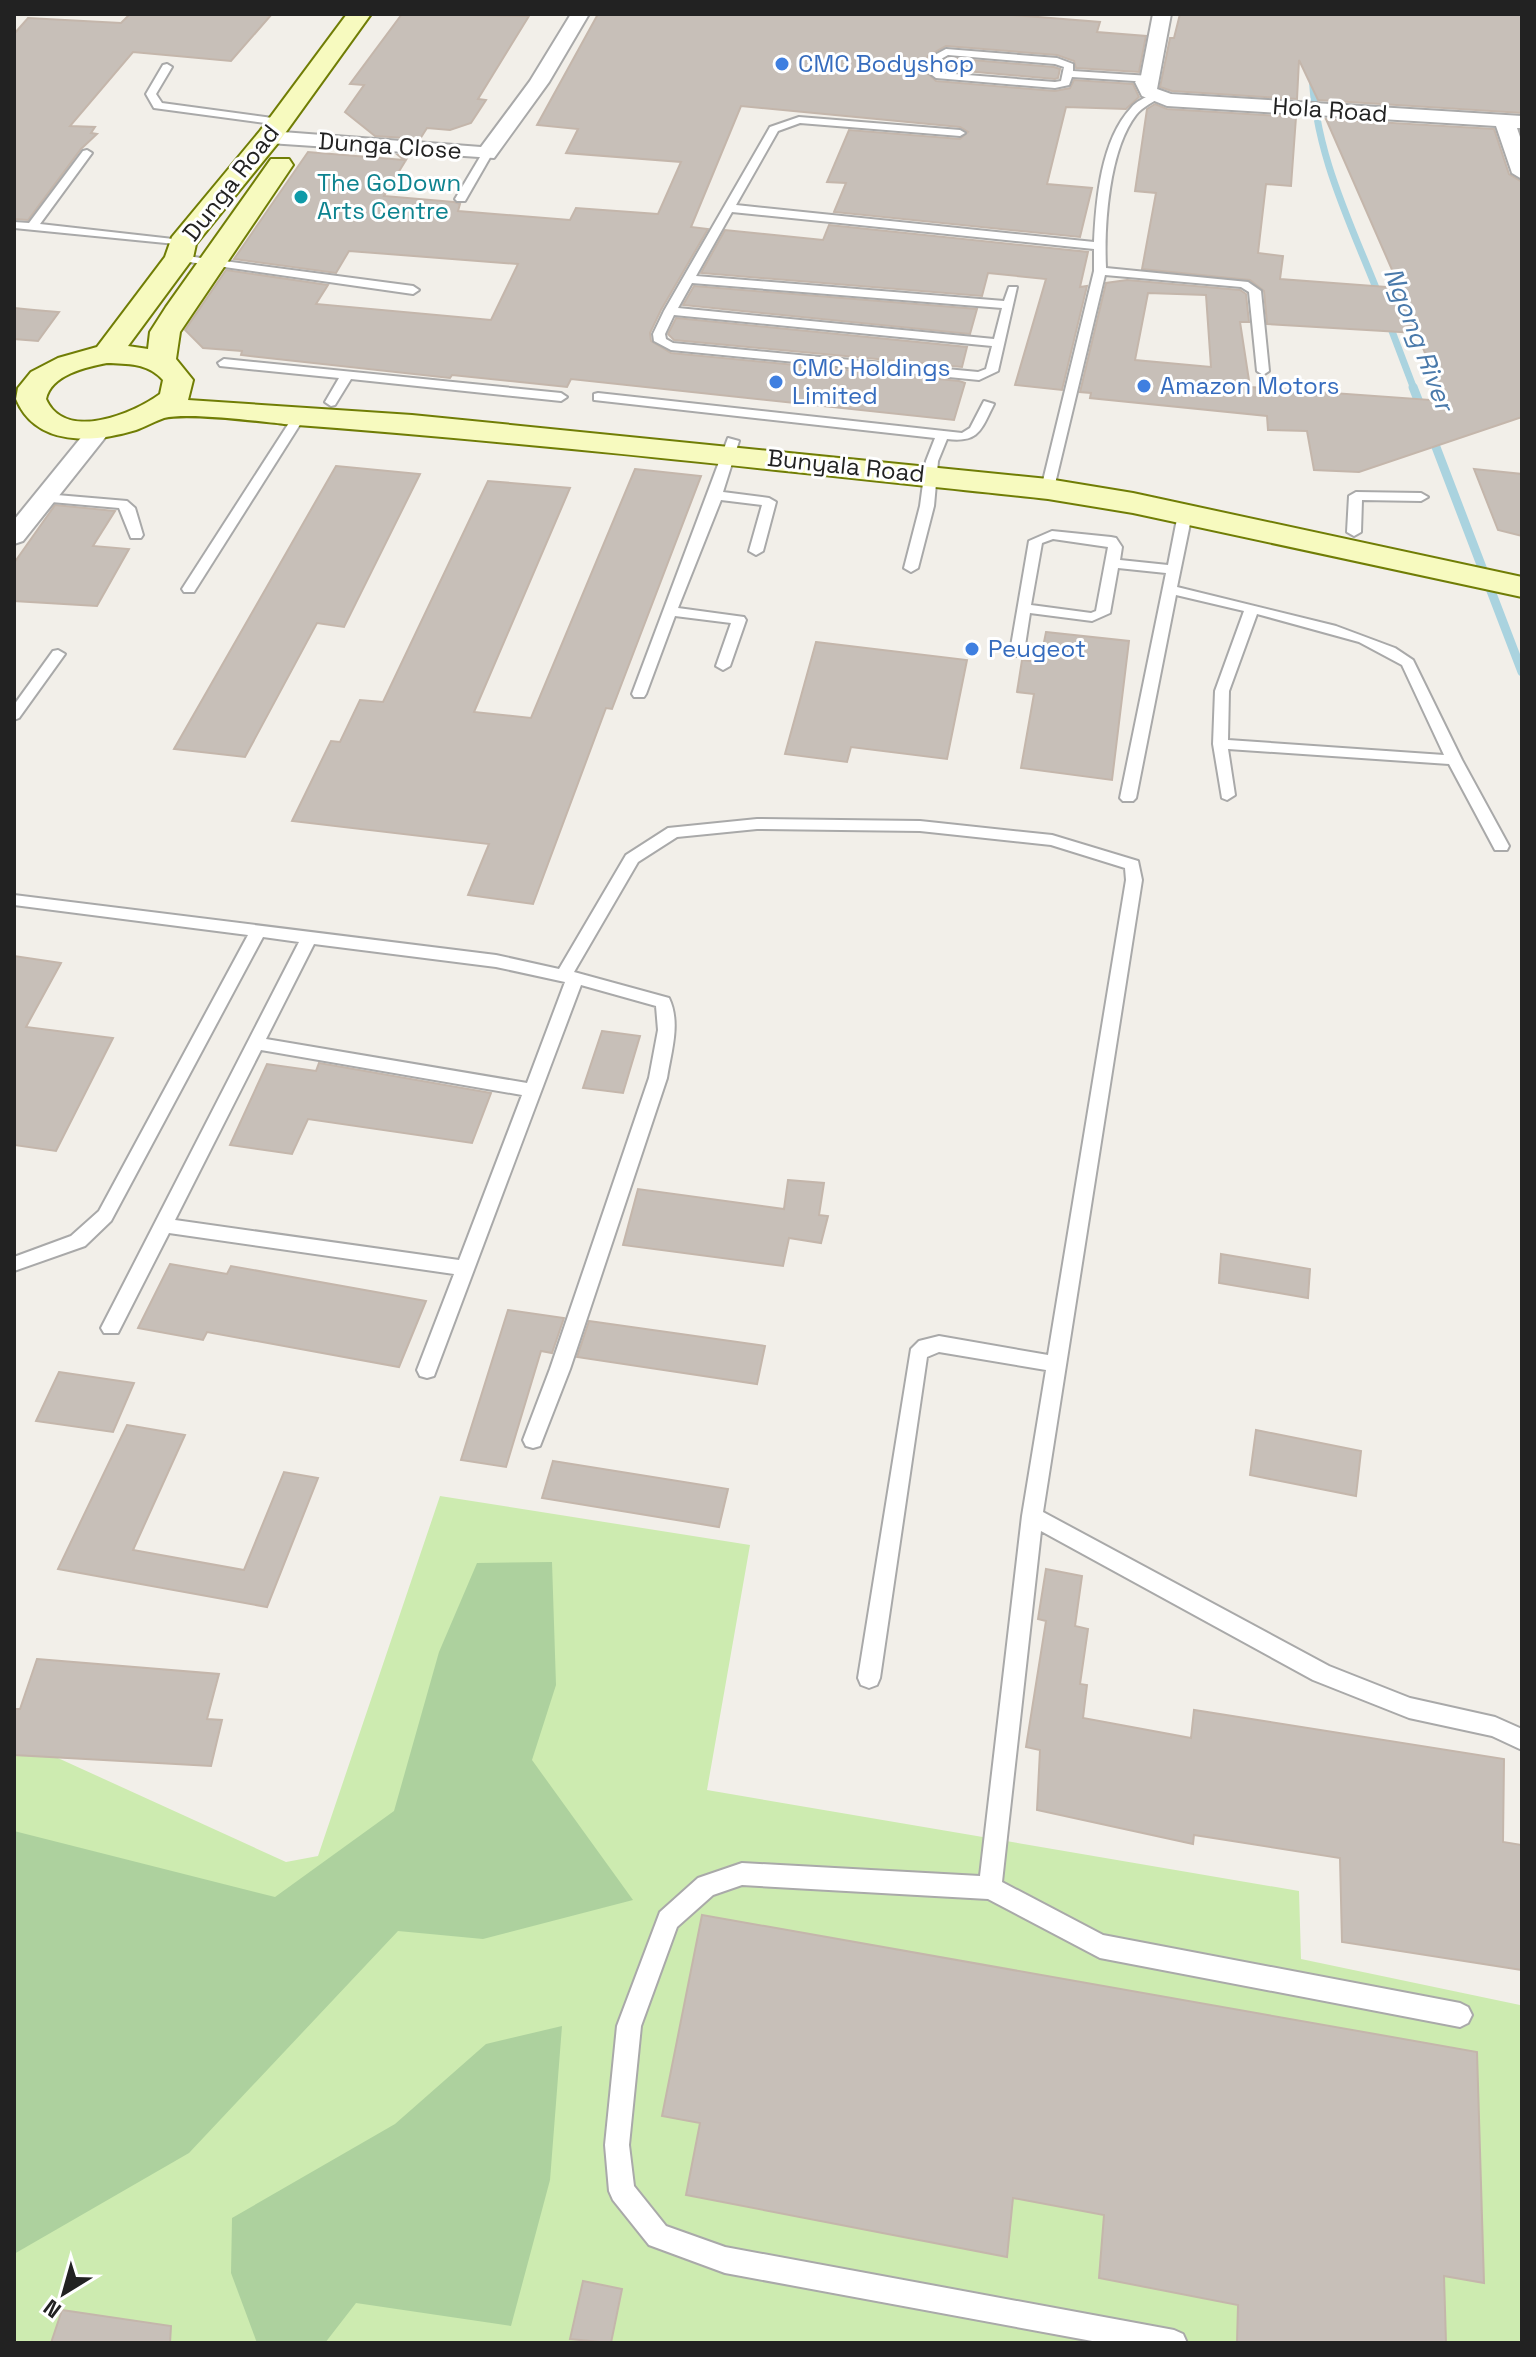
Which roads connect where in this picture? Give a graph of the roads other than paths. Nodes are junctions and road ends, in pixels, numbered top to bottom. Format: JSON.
{"nodes":[{"id":1,"x":580,"y":14,"type":"edge"},
{"id":2,"x":1162,"y":14,"type":"edge"},
{"id":3,"x":370,"y":20,"type":"edge"},
{"id":4,"x":167,"y":67,"type":"dead end"},
{"id":5,"x":1068,"y":74,"type":"junction"},
{"id":6,"x":1150,"y":86,"type":"junction"},
{"id":7,"x":1513,"y":121,"type":"edge"},
{"id":8,"x":282,"y":133,"type":"junction"},
{"id":9,"x":960,"y":133,"type":"dead end"},
{"id":10,"x":87,"y":153,"type":"dead end"},
{"id":11,"x":487,"y":154,"type":"junction"},
{"id":12,"x":1522,"y":173,"type":"edge"},
{"id":13,"x":461,"y":199,"type":"dead end"},
{"id":14,"x":729,"y":208,"type":"junction"},
{"id":15,"x":14,"y":225,"type":"edge"},
{"id":16,"x":32,"y":227,"type":"junction"},
{"id":17,"x":1098,"y":246,"type":"junction"},
{"id":18,"x":180,"y":250,"type":"junction"},
{"id":19,"x":211,"y":262,"type":"junction"},
{"id":20,"x":1100,"y":271,"type":"junction"},
{"id":21,"x":688,"y":279,"type":"junction"},
{"id":22,"x":1013,"y":289,"type":"dead end"},
{"id":23,"x":413,"y":290,"type":"dead end"},
{"id":24,"x":1007,"y":305,"type":"junction"},
{"id":25,"x":670,"y":311,"type":"junction"},
{"id":26,"x":999,"y":343,"type":"junction"},
{"id":27,"x":107,"y":354,"type":"junction"},
{"id":28,"x":224,"y":363,"type":"dead end"},
{"id":29,"x":1263,"y":371,"type":"dead end"},
{"id":30,"x":347,"y":375,"type":"junction"},
{"id":31,"x":20,"y":386,"type":"edge"},
{"id":32,"x":167,"y":386,"type":"junction"},
{"id":33,"x":561,"y":397,"type":"dead end"},
{"id":34,"x":598,"y":397,"type":"dead end"},
{"id":35,"x":331,"y":402,"type":"junction"},
{"id":36,"x":988,"y":404,"type":"dead end"},
{"id":37,"x":300,"y":415,"type":"junction"},
{"id":38,"x":100,"y":429,"type":"junction"},
{"id":39,"x":730,"y":448,"type":"junction"},
{"id":40,"x":935,"y":457,"type":"junction"},
{"id":41,"x":1050,"y":481,"type":"junction"},
{"id":42,"x":716,"y":495,"type":"junction"},
{"id":43,"x":1421,"y":497,"type":"dead end"},
{"id":44,"x":45,"y":498,"type":"junction"},
{"id":45,"x":1185,"y":514,"type":"junction"},
{"id":46,"x":1354,"y":532,"type":"junction"},
{"id":47,"x":136,"y":535,"type":"dead end"},
{"id":48,"x":14,"y":536,"type":"edge"},
{"id":49,"x":756,"y":551,"type":"dead end"},
{"id":50,"x":1113,"y":563,"type":"junction"},
{"id":51,"x":911,"y":568,"type":"dead end"},
{"id":52,"x":1522,"y":568,"type":"edge"},
{"id":53,"x":1173,"y":570,"type":"junction"},
{"id":54,"x":1522,"y":587,"type":"edge"},
{"id":55,"x":189,"y":589,"type":"dead end"},
{"id":56,"x":1170,"y":589,"type":"junction"},
{"id":57,"x":1024,"y":608,"type":"junction"},
{"id":58,"x":670,"y":611,"type":"junction"},
{"id":59,"x":1251,"y":611,"type":"junction"},
{"id":60,"x":1017,"y":652,"type":"dead end"},
{"id":61,"x":58,"y":654,"type":"dead end"},
{"id":62,"x":723,"y":666,"type":"dead end"},
{"id":63,"x":639,"y":694,"type":"dead end"},
{"id":64,"x":14,"y":715,"type":"edge"},
{"id":65,"x":1220,"y":744,"type":"junction"},
{"id":66,"x":1454,"y":760,"type":"junction"},
{"id":67,"x":1227,"y":795,"type":"dead end"},
{"id":68,"x":1128,"y":798,"type":"dead end"},
{"id":69,"x":1501,"y":846,"type":"dead end"},
{"id":70,"x":14,"y":900,"type":"edge"},
{"id":71,"x":258,"y":932,"type":"junction"},
{"id":72,"x":309,"y":938,"type":"junction"},
{"id":73,"x":569,"y":977,"type":"junction"},
{"id":74,"x":256,"y":1043,"type":"junction"},
{"id":75,"x":532,"y":1090,"type":"junction"},
{"id":76,"x":164,"y":1225,"type":"junction"},
{"id":77,"x":14,"y":1264,"type":"edge"},
{"id":78,"x":465,"y":1268,"type":"junction"},
{"id":79,"x":111,"y":1328,"type":"dead end"},
{"id":80,"x":1057,"y":1364,"type":"junction"},
{"id":81,"x":427,"y":1370,"type":"dead end"},
{"id":82,"x":533,"y":1440,"type":"dead end"},
{"id":83,"x":1032,"y":1516,"type":"junction"},
{"id":84,"x":869,"y":1678,"type":"dead end"},
{"id":85,"x":1522,"y":1740,"type":"edge"},
{"id":86,"x":990,"y":1888,"type":"junction"},
{"id":87,"x":1460,"y":2015,"type":"dead end"},
{"id":88,"x":1174,"y":2343,"type":"edge"}],
"edges":[{"from":1,"to":11,"type":"street","name":"Dunga Close"},
{"from":2,"to":6,"type":"street"},
{"from":3,"to":8,"type":"main road","name":"Dunga Road"},
{"from":4,"to":8,"type":"lane"},
{"from":5,"to":5,"type":"lane"},
{"from":5,"to":6,"type":"lane"},
{"from":6,"to":7,"type":"street","name":"Hola Road"},
{"from":6,"to":17,"type":"lane"},
{"from":7,"to":12,"type":"street"},
{"from":8,"to":11,"type":"street","name":"Dunga Close"},
{"from":8,"to":18,"type":"main road","name":"Dunga Road"},
{"from":8,"to":19,"type":"main road","name":"Dunga Road"},
{"from":9,"to":14,"type":"lane"},
{"from":10,"to":16,"type":"lane"},
{"from":11,"to":13,"type":"lane"},
{"from":14,"to":17,"type":"lane"},
{"from":14,"to":21,"type":"lane"},
{"from":15,"to":16,"type":"lane"},
{"from":16,"to":18,"type":"lane"},
{"from":17,"to":20,"type":"lane"},
{"from":18,"to":19,"type":"lane"},
{"from":18,"to":27,"type":"main road","name":"Dunga Road"},
{"from":19,"to":23,"type":"lane"},
{"from":19,"to":32,"type":"main road","name":"Dunga Road"},
{"from":20,"to":29,"type":"lane"},
{"from":20,"to":41,"type":"lane"},
{"from":21,"to":24,"type":"lane"},
{"from":21,"to":25,"type":"lane"},
{"from":22,"to":24,"type":"lane"},
{"from":24,"to":26,"type":"lane"},
{"from":25,"to":26,"type":"lane"},
{"from":25,"to":26,"type":"lane"},
{"from":27,"to":31,"type":"main road"},
{"from":27,"to":32,"type":"main road"},
{"from":28,"to":30,"type":"lane"},
{"from":30,"to":33,"type":"lane"},
{"from":30,"to":35,"type":"lane"},
{"from":31,"to":38,"type":"main road"},
{"from":32,"to":35,"type":"main road","name":"Bunyala Road"},
{"from":32,"to":37,"type":"main road","name":"Bunyala Road"},
{"from":32,"to":38,"type":"main road"},
{"from":34,"to":40,"type":"lane"},
{"from":35,"to":39,"type":"main road","name":"Bunyala Road"},
{"from":36,"to":40,"type":"lane"},
{"from":37,"to":39,"type":"main road","name":"Bunyala Road"},
{"from":37,"to":55,"type":"lane"},
{"from":38,"to":44,"type":"street"},
{"from":39,"to":40,"type":"main road","name":"Bunyala Road"},
{"from":39,"to":42,"type":"lane"},
{"from":40,"to":41,"type":"main road","name":"Bunyala Road"},
{"from":40,"to":51,"type":"lane"},
{"from":41,"to":45,"type":"main road","name":"Bunyala Road"},
{"from":41,"to":46,"type":"main road","name":"Bunyala Road"},
{"from":42,"to":49,"type":"lane"},
{"from":42,"to":58,"type":"lane"},
{"from":43,"to":46,"type":"lane"},
{"from":44,"to":47,"type":"lane"},
{"from":44,"to":48,"type":"street"},
{"from":45,"to":53,"type":"lane"},
{"from":45,"to":54,"type":"main road","name":"Bunyala Road"},
{"from":46,"to":52,"type":"main road","name":"Bunyala Road"},
{"from":50,"to":53,"type":"lane"},
{"from":50,"to":57,"type":"lane"},
{"from":50,"to":57,"type":"lane"},
{"from":53,"to":56,"type":"lane"},
{"from":56,"to":59,"type":"lane"},
{"from":56,"to":68,"type":"lane"},
{"from":57,"to":60,"type":"lane"},
{"from":58,"to":62,"type":"lane"},
{"from":58,"to":63,"type":"lane"},
{"from":59,"to":65,"type":"lane"},
{"from":59,"to":66,"type":"lane"},
{"from":61,"to":64,"type":"lane"},
{"from":65,"to":66,"type":"lane"},
{"from":65,"to":67,"type":"lane"},
{"from":66,"to":69,"type":"lane"},
{"from":70,"to":71,"type":"lane"},
{"from":71,"to":72,"type":"lane"},
{"from":71,"to":77,"type":"lane"},
{"from":72,"to":73,"type":"lane"},
{"from":72,"to":74,"type":"lane"},
{"from":73,"to":75,"type":"lane"},
{"from":73,"to":80,"type":"lane"},
{"from":73,"to":82,"type":"lane"},
{"from":74,"to":75,"type":"lane"},
{"from":74,"to":76,"type":"lane"},
{"from":75,"to":78,"type":"lane"},
{"from":76,"to":78,"type":"lane"},
{"from":76,"to":79,"type":"lane"},
{"from":78,"to":81,"type":"lane"},
{"from":80,"to":83,"type":"lane"},
{"from":80,"to":84,"type":"lane"},
{"from":83,"to":85,"type":"lane"},
{"from":83,"to":86,"type":"lane"},
{"from":86,"to":87,"type":"lane"},
{"from":86,"to":88,"type":"lane"}]}
